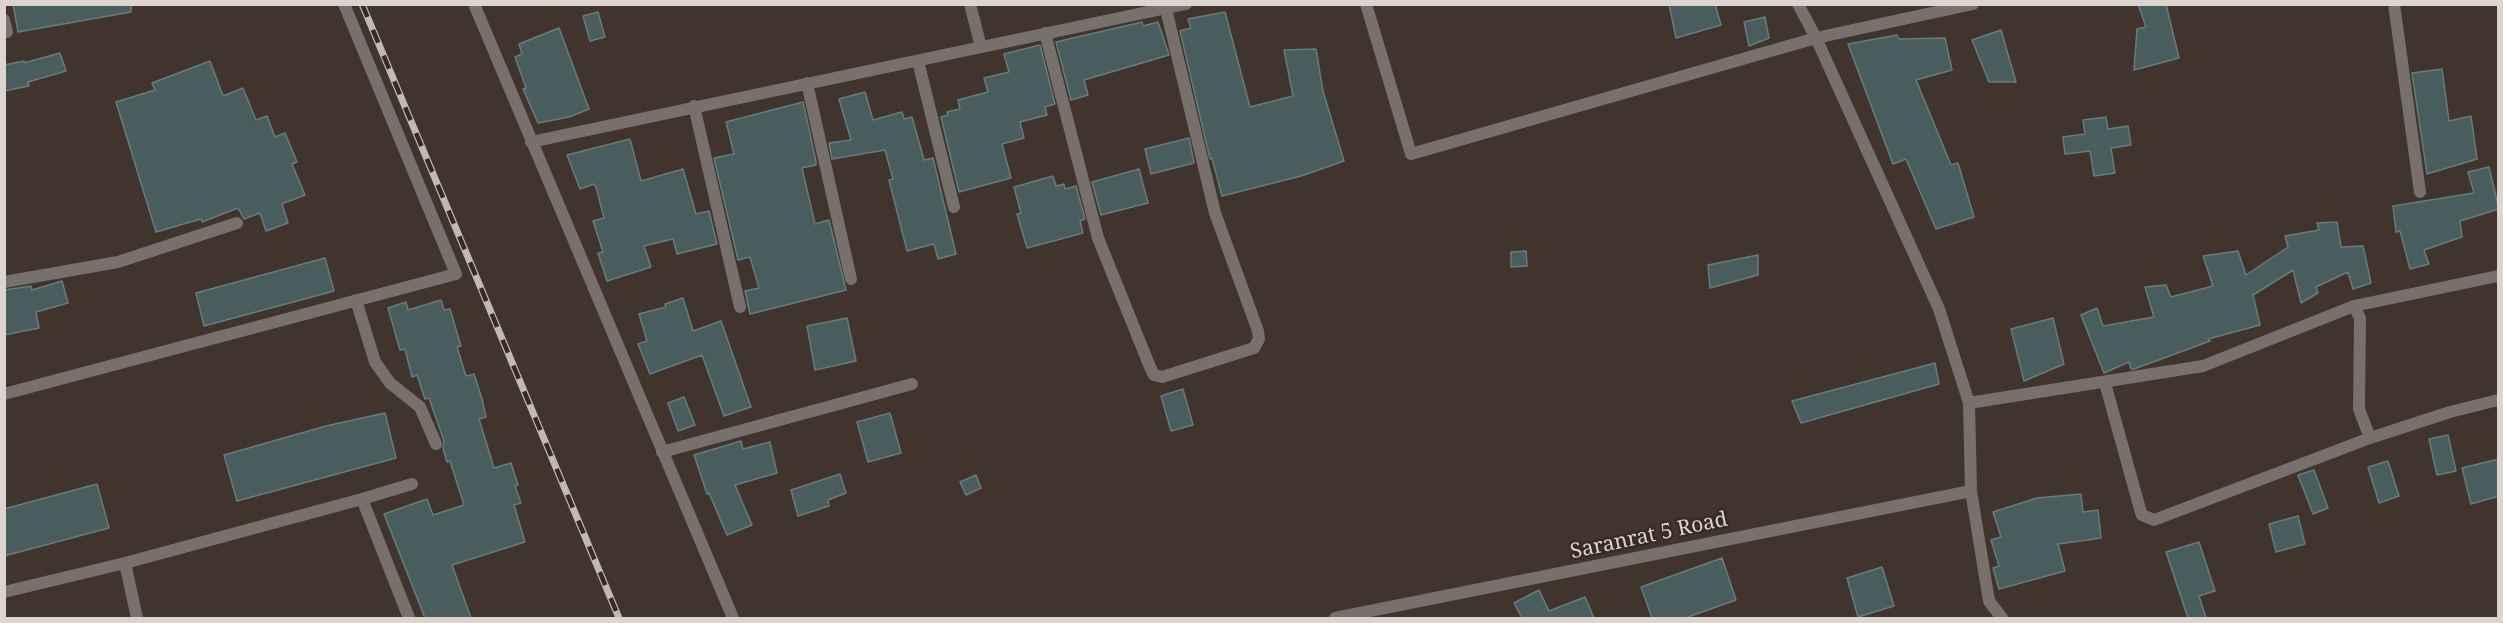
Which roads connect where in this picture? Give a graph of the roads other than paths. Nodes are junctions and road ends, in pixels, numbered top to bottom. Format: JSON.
{"nodes":[{"id":1,"x":344,"y":4,"type":"edge"},
{"id":2,"x":474,"y":4,"type":"edge"},
{"id":3,"x":970,"y":4,"type":"edge"},
{"id":4,"x":1186,"y":4,"type":"edge"},
{"id":5,"x":1366,"y":4,"type":"edge"},
{"id":6,"x":1798,"y":4,"type":"edge"},
{"id":7,"x":1973,"y":4,"type":"edge"},
{"id":8,"x":2394,"y":4,"type":"edge"},
{"id":9,"x":1166,"y":9,"type":"junction"},
{"id":10,"x":1932,"y":9,"type":"edge"},
{"id":11,"x":1045,"y":33,"type":"junction"},
{"id":12,"x":1816,"y":38,"type":"junction"},
{"id":13,"x":981,"y":47,"type":"junction"},
{"id":14,"x":918,"y":61,"type":"junction"},
{"id":15,"x":807,"y":83,"type":"junction"},
{"id":16,"x":694,"y":106,"type":"junction"},
{"id":17,"x":531,"y":142,"type":"junction"},
{"id":18,"x":2420,"y":192,"type":"dead end"},
{"id":19,"x":954,"y":207,"type":"dead end"},
{"id":20,"x":237,"y":224,"type":"dead end"},
{"id":21,"x":2499,"y":276,"type":"edge"},
{"id":22,"x":851,"y":279,"type":"dead end"},
{"id":23,"x":4,"y":282,"type":"edge"},
{"id":24,"x":356,"y":300,"type":"junction"},
{"id":25,"x":2354,"y":306,"type":"junction"},
{"id":26,"x":740,"y":307,"type":"dead end"},
{"id":27,"x":2105,"y":383,"type":"junction"},
{"id":28,"x":912,"y":384,"type":"dead end"},
{"id":29,"x":4,"y":394,"type":"edge"},
{"id":30,"x":2499,"y":400,"type":"edge"},
{"id":31,"x":1969,"y":403,"type":"junction"},
{"id":32,"x":2370,"y":438,"type":"junction"},
{"id":33,"x":436,"y":444,"type":"dead end"},
{"id":34,"x":662,"y":452,"type":"junction"},
{"id":35,"x":412,"y":484,"type":"dead end"},
{"id":36,"x":1971,"y":491,"type":"junction"},
{"id":37,"x":362,"y":499,"type":"junction"},
{"id":38,"x":125,"y":563,"type":"junction"},
{"id":39,"x":4,"y":592,"type":"edge"},
{"id":40,"x":137,"y":618,"type":"edge"},
{"id":41,"x":410,"y":618,"type":"edge"},
{"id":42,"x":733,"y":618,"type":"edge"},
{"id":43,"x":1335,"y":618,"type":"edge"},
{"id":44,"x":2002,"y":618,"type":"edge"}],
"edges":[{"from":1,"to":24,"type":"street"},
{"from":2,"to":17,"type":"street"},
{"from":3,"to":13,"type":"street"},
{"from":4,"to":9,"type":"street"},
{"from":5,"to":12,"type":"street"},
{"from":6,"to":12,"type":"street"},
{"from":7,"to":10,"type":"street"},
{"from":8,"to":18,"type":"street"},
{"from":9,"to":11,"type":"street"},
{"from":9,"to":11,"type":"street"},
{"from":10,"to":12,"type":"street"},
{"from":11,"to":13,"type":"street"},
{"from":12,"to":31,"type":"street"},
{"from":13,"to":14,"type":"street"},
{"from":14,"to":15,"type":"street"},
{"from":14,"to":19,"type":"street"},
{"from":15,"to":16,"type":"street"},
{"from":15,"to":22,"type":"street"},
{"from":16,"to":17,"type":"street"},
{"from":16,"to":26,"type":"street"},
{"from":17,"to":34,"type":"street"},
{"from":20,"to":23,"type":"street"},
{"from":21,"to":25,"type":"street"},
{"from":24,"to":29,"type":"street"},
{"from":24,"to":33,"type":"street"},
{"from":25,"to":27,"type":"street"},
{"from":25,"to":32,"type":"street"},
{"from":27,"to":31,"type":"street"},
{"from":27,"to":32,"type":"street"},
{"from":28,"to":34,"type":"street"},
{"from":30,"to":32,"type":"street"},
{"from":31,"to":36,"type":"street"},
{"from":34,"to":42,"type":"street"},
{"from":35,"to":37,"type":"street"},
{"from":36,"to":43,"type":"street","name":"Saranrat 5 Road"},
{"from":36,"to":44,"type":"street"},
{"from":37,"to":38,"type":"street"},
{"from":37,"to":41,"type":"street"},
{"from":38,"to":39,"type":"street"},
{"from":38,"to":40,"type":"street"}]}
